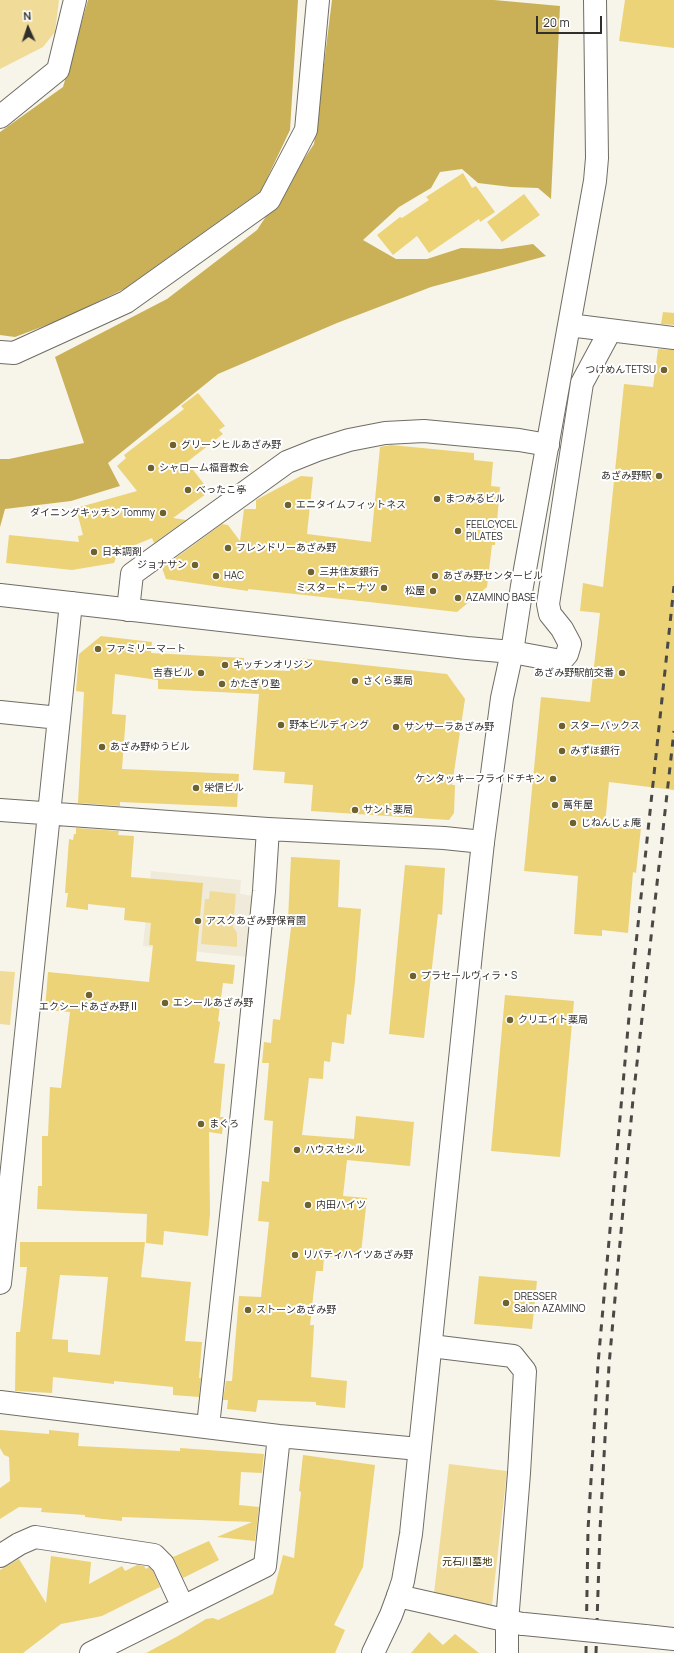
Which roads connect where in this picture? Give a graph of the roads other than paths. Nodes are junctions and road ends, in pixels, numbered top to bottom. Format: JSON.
{"nodes":[{"id":1,"x":76,"y":0,"type":"edge"},
{"id":2,"x":318,"y":0,"type":"edge"},
{"id":3,"x":595,"y":0,"type":"edge"},
{"id":4,"x":0,"y":117,"type":"edge"},
{"id":5,"x":569,"y":325,"type":"junction"},
{"id":6,"x":610,"y":331,"type":"junction"},
{"id":7,"x":674,"y":338,"type":"edge"},
{"id":8,"x":0,"y":352,"type":"edge"},
{"id":9,"x":548,"y":444,"type":"junction"},
{"id":10,"x":0,"y":595,"type":"edge"},
{"id":11,"x":71,"y":603,"type":"junction"},
{"id":12,"x":128,"y":610,"type":"junction"},
{"id":13,"x":512,"y":652,"type":"junction"},
{"id":14,"x":0,"y":712,"type":"edge"},
{"id":15,"x":59,"y":718,"type":"junction"},
{"id":16,"x":0,"y":810,"type":"edge"},
{"id":17,"x":48,"y":815,"type":"junction"},
{"id":18,"x":268,"y":829,"type":"junction"},
{"id":19,"x":483,"y":842,"type":"junction"},
{"id":20,"x":0,"y":1283,"type":"edge"},
{"id":21,"x":431,"y":1346,"type":"junction"},
{"id":22,"x":0,"y":1402,"type":"edge"},
{"id":23,"x":208,"y":1426,"type":"junction"},
{"id":24,"x":279,"y":1436,"type":"junction"},
{"id":25,"x":419,"y":1449,"type":"junction"},
{"id":26,"x":0,"y":1556,"type":"edge"},
{"id":27,"x":398,"y":1596,"type":"junction"},
{"id":28,"x":183,"y":1607,"type":"junction"},
{"id":29,"x":515,"y":1623,"type":"junction"},
{"id":30,"x":674,"y":1639,"type":"edge"},
{"id":31,"x":91,"y":1653,"type":"edge"},
{"id":32,"x":373,"y":1653,"type":"edge"},
{"id":33,"x":507,"y":1653,"type":"edge"}],
"edges":[{"from":1,"to":4,"type":"street"},
{"from":2,"to":8,"type":"street"},
{"from":3,"to":5,"type":"street"},
{"from":5,"to":6,"type":"street"},
{"from":5,"to":9,"type":"street"},
{"from":6,"to":7,"type":"street"},
{"from":6,"to":13,"type":"street"},
{"from":9,"to":12,"type":"street"},
{"from":9,"to":13,"type":"street"},
{"from":10,"to":11,"type":"street"},
{"from":11,"to":12,"type":"street"},
{"from":11,"to":15,"type":"street"},
{"from":12,"to":13,"type":"street"},
{"from":13,"to":19,"type":"street"},
{"from":14,"to":15,"type":"street"},
{"from":15,"to":17,"type":"street"},
{"from":16,"to":17,"type":"street"},
{"from":17,"to":18,"type":"street"},
{"from":17,"to":20,"type":"street"},
{"from":18,"to":19,"type":"street"},
{"from":18,"to":23,"type":"street"},
{"from":19,"to":21,"type":"street"},
{"from":21,"to":25,"type":"street"},
{"from":21,"to":29,"type":"street"},
{"from":22,"to":23,"type":"street"},
{"from":23,"to":24,"type":"street"},
{"from":24,"to":25,"type":"street"},
{"from":24,"to":28,"type":"street"},
{"from":25,"to":27,"type":"street"},
{"from":26,"to":28,"type":"street"},
{"from":27,"to":29,"type":"street"},
{"from":27,"to":32,"type":"street"},
{"from":28,"to":31,"type":"street"},
{"from":29,"to":30,"type":"street","bridge":true},
{"from":29,"to":33,"type":"street"}]}
